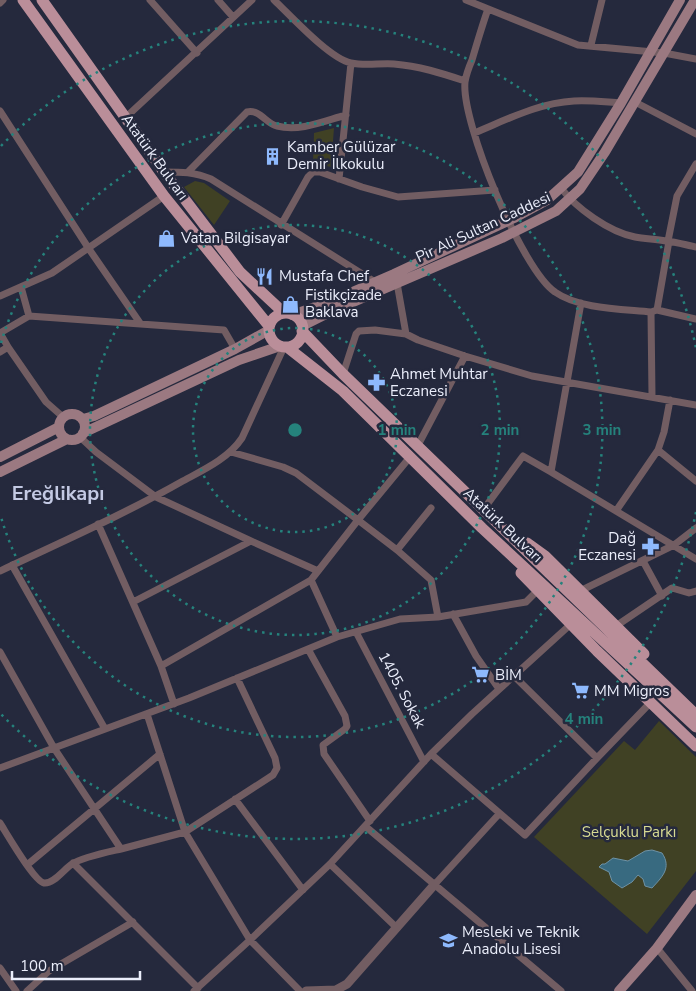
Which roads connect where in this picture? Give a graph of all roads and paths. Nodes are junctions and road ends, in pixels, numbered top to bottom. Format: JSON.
{"nodes":[{"id":1,"x":3,"y":0,"type":"edge"},
{"id":2,"x":23,"y":0,"type":"edge"},
{"id":3,"x":42,"y":0,"type":"edge"},
{"id":4,"x":150,"y":0,"type":"edge"},
{"id":5,"x":218,"y":0,"type":"edge"},
{"id":6,"x":252,"y":0,"type":"edge"},
{"id":7,"x":274,"y":0,"type":"edge"},
{"id":8,"x":466,"y":0,"type":"edge"},
{"id":9,"x":602,"y":0,"type":"edge"},
{"id":10,"x":680,"y":0,"type":"edge"},
{"id":11,"x":695,"y":0,"type":"edge"},
{"id":12,"x":0,"y":3,"type":"edge"},
{"id":13,"x":488,"y":9,"type":"junction"},
{"id":14,"x":233,"y":17,"type":"junction"},
{"id":15,"x":591,"y":46,"type":"junction"},
{"id":16,"x":197,"y":53,"type":"junction"},
{"id":17,"x":649,"y":53,"type":"junction"},
{"id":18,"x":664,"y":53,"type":"junction"},
{"id":19,"x":696,"y":58,"type":"edge"},
{"id":20,"x":351,"y":63,"type":"junction"},
{"id":21,"x":465,"y":81,"type":"junction"},
{"id":22,"x":635,"y":102,"type":"junction"},
{"id":23,"x":621,"y":103,"type":"junction"},
{"id":24,"x":0,"y":111,"type":"edge"},
{"id":25,"x":346,"y":115,"type":"junction"},
{"id":26,"x":125,"y":118,"type":"junction"},
{"id":27,"x":474,"y":134,"type":"junction"},
{"id":28,"x":696,"y":134,"type":"edge"},
{"id":29,"x":696,"y":164,"type":"edge"},
{"id":30,"x":164,"y":172,"type":"junction"},
{"id":31,"x":188,"y":172,"type":"junction"},
{"id":32,"x":339,"y":179,"type":"junction"},
{"id":33,"x":561,"y":188,"type":"junction"},
{"id":34,"x":495,"y":190,"type":"junction"},
{"id":35,"x":164,"y":196,"type":"junction"},
{"id":36,"x":569,"y":199,"type":"junction"},
{"id":37,"x":507,"y":221,"type":"junction"},
{"id":38,"x":281,"y":225,"type":"junction"},
{"id":39,"x":512,"y":232,"type":"junction"},
{"id":40,"x":668,"y":241,"type":"junction"},
{"id":41,"x":696,"y":247,"type":"edge"},
{"id":42,"x":89,"y":249,"type":"junction"},
{"id":43,"x":396,"y":279,"type":"junction"},
{"id":44,"x":20,"y":287,"type":"junction"},
{"id":45,"x":377,"y":287,"type":"junction"},
{"id":46,"x":0,"y":296,"type":"edge"},
{"id":47,"x":580,"y":303,"type":"junction"},
{"id":48,"x":654,"y":311,"type":"junction"},
{"id":49,"x":288,"y":314,"type":"junction"},
{"id":50,"x":29,"y":316,"type":"junction"},
{"id":51,"x":696,"y":319,"type":"edge"},
{"id":52,"x":140,"y":323,"type":"junction"},
{"id":53,"x":269,"y":328,"type":"junction"},
{"id":54,"x":302,"y":329,"type":"junction"},
{"id":55,"x":0,"y":333,"type":"edge"},
{"id":56,"x":406,"y":334,"type":"junction"},
{"id":57,"x":8,"y":347,"type":"junction"},
{"id":58,"x":284,"y":347,"type":"junction"},
{"id":59,"x":235,"y":349,"type":"junction"},
{"id":60,"x":0,"y":352,"type":"edge"},
{"id":61,"x":464,"y":356,"type":"junction"},
{"id":62,"x":343,"y":374,"type":"junction"},
{"id":63,"x":568,"y":381,"type":"junction"},
{"id":64,"x":652,"y":396,"type":"junction"},
{"id":65,"x":670,"y":400,"type":"junction"},
{"id":66,"x":696,"y":405,"type":"edge"},
{"id":67,"x":63,"y":417,"type":"junction"},
{"id":68,"x":83,"y":419,"type":"junction"},
{"id":69,"x":59,"y":427,"type":"junction"},
{"id":70,"x":82,"y":435,"type":"junction"},
{"id":71,"x":67,"y":439,"type":"junction"},
{"id":72,"x":417,"y":447,"type":"junction"},
{"id":73,"x":658,"y":450,"type":"junction"},
{"id":74,"x":231,"y":452,"type":"junction"},
{"id":75,"x":0,"y":457,"type":"edge"},
{"id":76,"x":410,"y":457,"type":"junction"},
{"id":77,"x":0,"y":472,"type":"edge"},
{"id":78,"x":550,"y":472,"type":"junction"},
{"id":79,"x":696,"y":481,"type":"edge"},
{"id":80,"x":156,"y":496,"type":"junction"},
{"id":81,"x":431,"y":508,"type":"dead end"},
{"id":82,"x":483,"y":510,"type":"junction"},
{"id":83,"x":616,"y":511,"type":"junction"},
{"id":84,"x":492,"y":518,"type":"junction"},
{"id":85,"x":358,"y":520,"type":"junction"},
{"id":86,"x":98,"y":524,"type":"junction"},
{"id":87,"x":482,"y":528,"type":"junction"},
{"id":88,"x":696,"y":528,"type":"edge"},
{"id":89,"x":250,"y":541,"type":"junction"},
{"id":90,"x":674,"y":545,"type":"junction"},
{"id":91,"x":397,"y":550,"type":"junction"},
{"id":92,"x":696,"y":559,"type":"edge"},
{"id":93,"x":643,"y":562,"type":"junction"},
{"id":94,"x":12,"y":565,"type":"junction"},
{"id":95,"x":0,"y":571,"type":"edge"},
{"id":96,"x":318,"y":571,"type":"junction"},
{"id":97,"x":311,"y":580,"type":"junction"},
{"id":98,"x":538,"y":590,"type":"junction"},
{"id":99,"x":580,"y":591,"type":"junction"},
{"id":100,"x":696,"y":591,"type":"edge"},
{"id":101,"x":662,"y":596,"type":"junction"},
{"id":102,"x":133,"y":602,"type":"junction"},
{"id":103,"x":454,"y":614,"type":"junction"},
{"id":104,"x":438,"y":617,"type":"junction"},
{"id":105,"x":571,"y":624,"type":"junction"},
{"id":106,"x":616,"y":626,"type":"junction"},
{"id":107,"x":356,"y":632,"type":"junction"},
{"id":108,"x":337,"y":638,"type":"junction"},
{"id":109,"x":308,"y":649,"type":"junction"},
{"id":110,"x":0,"y":652,"type":"edge"},
{"id":111,"x":161,"y":666,"type":"junction"},
{"id":112,"x":514,"y":676,"type":"junction"},
{"id":113,"x":237,"y":678,"type":"junction"},
{"id":114,"x":499,"y":689,"type":"junction"},
{"id":115,"x":651,"y":702,"type":"junction"},
{"id":116,"x":174,"y":704,"type":"junction"},
{"id":117,"x":696,"y":704,"type":"edge"},
{"id":118,"x":147,"y":714,"type":"junction"},
{"id":119,"x":696,"y":715,"type":"edge"},
{"id":120,"x":696,"y":727,"type":"edge"},
{"id":121,"x":105,"y":729,"type":"junction"},
{"id":122,"x":696,"y":746,"type":"edge"},
{"id":123,"x":54,"y":748,"type":"junction"},
{"id":124,"x":160,"y":754,"type":"junction"},
{"id":125,"x":431,"y":754,"type":"junction"},
{"id":126,"x":597,"y":758,"type":"junction"},
{"id":127,"x":424,"y":762,"type":"junction"},
{"id":128,"x":0,"y":768,"type":"edge"},
{"id":129,"x":235,"y":799,"type":"junction"},
{"id":130,"x":94,"y":808,"type":"junction"},
{"id":131,"x":499,"y":814,"type":"junction"},
{"id":132,"x":0,"y":823,"type":"edge"},
{"id":133,"x":368,"y":823,"type":"junction"},
{"id":134,"x":185,"y":832,"type":"junction"},
{"id":135,"x":121,"y":848,"type":"junction"},
{"id":136,"x":73,"y":863,"type":"junction"},
{"id":137,"x":330,"y":864,"type":"junction"},
{"id":138,"x":27,"y":866,"type":"junction"},
{"id":139,"x":435,"y":884,"type":"junction"},
{"id":140,"x":303,"y":890,"type":"junction"},
{"id":141,"x":696,"y":895,"type":"edge"},
{"id":142,"x":133,"y":922,"type":"junction"},
{"id":143,"x":397,"y":928,"type":"junction"},
{"id":144,"x":250,"y":940,"type":"junction"},
{"id":145,"x":657,"y":948,"type":"junction"},
{"id":146,"x":0,"y":968,"type":"edge"},
{"id":147,"x":196,"y":989,"type":"edge"},
{"id":148,"x":16,"y":991,"type":"edge"},
{"id":149,"x":26,"y":991,"type":"edge"},
{"id":150,"x":300,"y":991,"type":"edge"},
{"id":151,"x":306,"y":991,"type":"edge"},
{"id":152,"x":561,"y":991,"type":"edge"},
{"id":153,"x":619,"y":991,"type":"edge"},
{"id":154,"x":692,"y":991,"type":"edge"}],
"edges":[{"from":1,"to":12,"type":"street"},
{"from":2,"to":35,"type":"main road","name":"Atatürk Bulvarı"},
{"from":3,"to":26,"type":"main road","name":"Atatürk Bulvarı"},
{"from":4,"to":16,"type":"street"},
{"from":5,"to":14,"type":"street"},
{"from":6,"to":14,"type":"street"},
{"from":7,"to":20,"type":"street"},
{"from":8,"to":13,"type":"street"},
{"from":9,"to":15,"type":"street"},
{"from":10,"to":17,"type":"main road"},
{"from":11,"to":18,"type":"main road","name":"Pir Ali Sultan Caddesi"},
{"from":13,"to":15,"type":"street"},
{"from":13,"to":21,"type":"street"},
{"from":14,"to":16,"type":"street"},
{"from":15,"to":17,"type":"street"},
{"from":16,"to":26,"type":"street"},
{"from":17,"to":18,"type":"street"},
{"from":17,"to":23,"type":"main road"},
{"from":18,"to":19,"type":"street"},
{"from":18,"to":22,"type":"main road","name":"Pir Ali Sultan Caddesi"},
{"from":20,"to":21,"type":"street"},
{"from":20,"to":25,"type":"street"},
{"from":21,"to":27,"type":"street"},
{"from":22,"to":28,"type":"street"},
{"from":22,"to":36,"type":"main road","name":"Pir Ali Sultan Caddesi"},
{"from":23,"to":27,"type":"street"},
{"from":23,"to":33,"type":"main road"},
{"from":24,"to":42,"type":"street"},
{"from":25,"to":31,"type":"street"},
{"from":25,"to":32,"type":"street"},
{"from":26,"to":30,"type":"main road","name":"Atatürk Bulvarı"},
{"from":27,"to":34,"type":"street"},
{"from":29,"to":40,"type":"street"},
{"from":30,"to":31,"type":"street"},
{"from":30,"to":49,"type":"main road","name":"Atatürk Bulvarı"},
{"from":31,"to":38,"type":"street"},
{"from":32,"to":34,"type":"street"},
{"from":32,"to":38,"type":"street"},
{"from":33,"to":36,"type":"street"},
{"from":33,"to":37,"type":"main road"},
{"from":34,"to":37,"type":"street"},
{"from":35,"to":42,"type":"street"},
{"from":35,"to":53,"type":"main road","name":"Atatürk Bulvarı"},
{"from":36,"to":39,"type":"main road","name":"Pir Ali Sultan Caddesi"},
{"from":36,"to":40,"type":"street"},
{"from":37,"to":39,"type":"street"},
{"from":37,"to":43,"type":"main road"},
{"from":38,"to":45,"type":"street"},
{"from":39,"to":43,"type":"main road","name":"Pir Ali Sultan Caddesi"},
{"from":39,"to":47,"type":"street"},
{"from":40,"to":41,"type":"street"},
{"from":40,"to":48,"type":"street"},
{"from":42,"to":44,"type":"street"},
{"from":42,"to":52,"type":"street"},
{"from":43,"to":45,"type":"main road"},
{"from":43,"to":56,"type":"street"},
{"from":44,"to":46,"type":"street"},
{"from":44,"to":50,"type":"street"},
{"from":45,"to":49,"type":"main road"},
{"from":45,"to":54,"type":"main road"},
{"from":47,"to":48,"type":"street"},
{"from":47,"to":63,"type":"street"},
{"from":48,"to":51,"type":"street"},
{"from":48,"to":64,"type":"street"},
{"from":49,"to":53,"type":"main road"},
{"from":49,"to":54,"type":"main road"},
{"from":50,"to":52,"type":"street"},
{"from":50,"to":55,"type":"street"},
{"from":52,"to":59,"type":"street"},
{"from":53,"to":58,"type":"main road"},
{"from":53,"to":59,"type":"main road"},
{"from":54,"to":58,"type":"main road"},
{"from":54,"to":62,"type":"main road","name":"Atatürk Bulvarı"},
{"from":55,"to":57,"type":"street"},
{"from":56,"to":61,"type":"street"},
{"from":56,"to":62,"type":"street"},
{"from":57,"to":60,"type":"street"},
{"from":57,"to":67,"type":"street"},
{"from":58,"to":70,"type":"main road"},
{"from":58,"to":74,"type":"street"},
{"from":58,"to":76,"type":"main road","name":"Atatürk Bulvarı"},
{"from":59,"to":68,"type":"main road"},
{"from":61,"to":63,"type":"street"},
{"from":61,"to":72,"type":"street"},
{"from":62,"to":72,"type":"main road","name":"Atatürk Bulvarı"},
{"from":63,"to":64,"type":"street"},
{"from":63,"to":78,"type":"street"},
{"from":64,"to":65,"type":"street"},
{"from":65,"to":66,"type":"street"},
{"from":65,"to":73,"type":"street"},
{"from":67,"to":68,"type":"main road"},
{"from":67,"to":69,"type":"main road"},
{"from":68,"to":70,"type":"main road"},
{"from":69,"to":71,"type":"main road"},
{"from":69,"to":75,"type":"main road"},
{"from":70,"to":71,"type":"main road"},
{"from":70,"to":80,"type":"street"},
{"from":71,"to":77,"type":"main road"},
{"from":72,"to":82,"type":"main road","name":"Atatürk Bulvarı"},
{"from":73,"to":79,"type":"street"},
{"from":73,"to":83,"type":"street"},
{"from":74,"to":80,"type":"street"},
{"from":74,"to":85,"type":"street"},
{"from":76,"to":85,"type":"street"},
{"from":76,"to":87,"type":"main road","name":"Atatürk Bulvarı"},
{"from":78,"to":82,"type":"street"},
{"from":78,"to":83,"type":"street"},
{"from":80,"to":86,"type":"street"},
{"from":80,"to":89,"type":"street"},
{"from":81,"to":91,"type":"street"},
{"from":82,"to":84,"type":"main road","name":"Atatürk Bulvarı"},
{"from":83,"to":90,"type":"street"},
{"from":84,"to":99,"type":"main road"},
{"from":84,"to":119,"type":"main road","name":"Atatürk Bulvarı"},
{"from":85,"to":91,"type":"street"},
{"from":85,"to":96,"type":"street"},
{"from":86,"to":94,"type":"street"},
{"from":86,"to":102,"type":"street"},
{"from":87,"to":98,"type":"main road"},
{"from":87,"to":120,"type":"main road","name":"Atatürk Bulvarı"},
{"from":88,"to":90,"type":"street"},
{"from":89,"to":96,"type":"street"},
{"from":89,"to":102,"type":"street"},
{"from":90,"to":92,"type":"street"},
{"from":90,"to":93,"type":"street"},
{"from":91,"to":104,"type":"street"},
{"from":93,"to":99,"type":"street"},
{"from":93,"to":101,"type":"street"},
{"from":94,"to":95,"type":"street"},
{"from":94,"to":121,"type":"street"},
{"from":96,"to":97,"type":"street"},
{"from":97,"to":108,"type":"street"},
{"from":97,"to":111,"type":"street"},
{"from":98,"to":103,"type":"street"},
{"from":98,"to":105,"type":"main road"},
{"from":99,"to":106,"type":"main road"},
{"from":100,"to":101,"type":"street"},
{"from":101,"to":106,"type":"street"},
{"from":102,"to":111,"type":"street"},
{"from":103,"to":104,"type":"street"},
{"from":103,"to":114,"type":"street"},
{"from":104,"to":107,"type":"street"},
{"from":105,"to":112,"type":"street"},
{"from":105,"to":115,"type":"main road"},
{"from":106,"to":117,"type":"main road"},
{"from":107,"to":108,"type":"street"},
{"from":107,"to":127,"type":"street","name":"1405. Sokak"},
{"from":108,"to":109,"type":"street"},
{"from":109,"to":113,"type":"street"},
{"from":109,"to":133,"type":"street"},
{"from":110,"to":123,"type":"street"},
{"from":111,"to":116,"type":"street"},
{"from":112,"to":114,"type":"street"},
{"from":112,"to":126,"type":"street"},
{"from":113,"to":116,"type":"street"},
{"from":113,"to":129,"type":"street"},
{"from":114,"to":125,"type":"street"},
{"from":115,"to":122,"type":"main road"},
{"from":115,"to":126,"type":"street"},
{"from":116,"to":118,"type":"street"},
{"from":118,"to":121,"type":"street"},
{"from":118,"to":124,"type":"street"},
{"from":121,"to":123,"type":"street"},
{"from":123,"to":128,"type":"street"},
{"from":123,"to":130,"type":"street"},
{"from":124,"to":130,"type":"street"},
{"from":124,"to":134,"type":"street"},
{"from":125,"to":127,"type":"street"},
{"from":125,"to":131,"type":"street"},
{"from":126,"to":131,"type":"street"},
{"from":127,"to":133,"type":"street"},
{"from":129,"to":134,"type":"street"},
{"from":129,"to":140,"type":"street"},
{"from":130,"to":135,"type":"street"},
{"from":130,"to":138,"type":"street"},
{"from":131,"to":139,"type":"street"},
{"from":132,"to":138,"type":"street"},
{"from":133,"to":137,"type":"street"},
{"from":133,"to":139,"type":"street"},
{"from":134,"to":135,"type":"street"},
{"from":134,"to":144,"type":"street"},
{"from":135,"to":136,"type":"street"},
{"from":136,"to":138,"type":"street"},
{"from":136,"to":142,"type":"street"},
{"from":137,"to":140,"type":"street"},
{"from":137,"to":143,"type":"street"},
{"from":139,"to":143,"type":"street"},
{"from":139,"to":152,"type":"street"},
{"from":140,"to":144,"type":"street"},
{"from":141,"to":145,"type":"main road"},
{"from":142,"to":147,"type":"street"},
{"from":142,"to":149,"type":"street"},
{"from":143,"to":151,"type":"street"},
{"from":144,"to":147,"type":"street"},
{"from":144,"to":150,"type":"street"},
{"from":145,"to":153,"type":"main road"},
{"from":145,"to":154,"type":"street"},
{"from":146,"to":148,"type":"street"}]}
